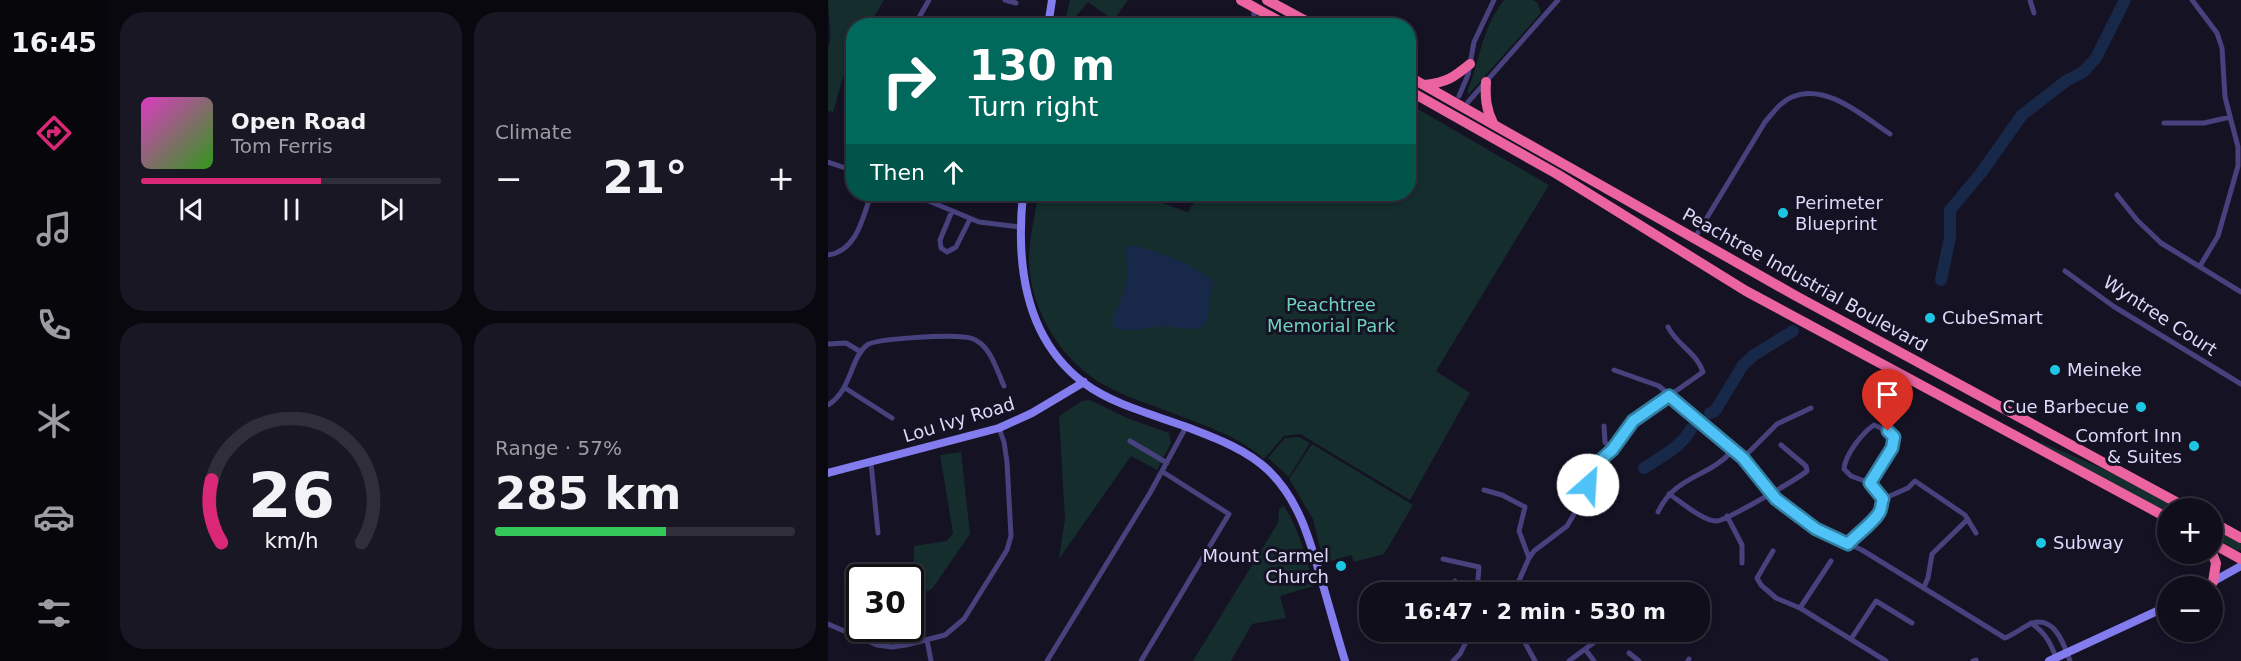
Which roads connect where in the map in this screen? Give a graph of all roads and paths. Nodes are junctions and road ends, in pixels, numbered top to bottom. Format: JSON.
{"nodes":[{"id":1,"x":929,"y":0,"type":"edge"},
{"id":2,"x":1005,"y":0,"type":"edge"},
{"id":3,"x":1052,"y":0,"type":"edge"},
{"id":4,"x":1241,"y":0,"type":"edge"},
{"id":5,"x":1267,"y":0,"type":"edge"},
{"id":6,"x":1494,"y":0,"type":"edge"},
{"id":7,"x":1558,"y":0,"type":"edge"},
{"id":8,"x":2030,"y":0,"type":"edge"},
{"id":9,"x":2192,"y":0,"type":"edge"},
{"id":10,"x":1016,"y":3,"type":"dead end"},
{"id":11,"x":1254,"y":7,"type":"junction"},
{"id":12,"x":2034,"y":13,"type":"dead end"},
{"id":13,"x":919,"y":18,"type":"edge"},
{"id":14,"x":1049,"y":18,"type":"edge"},
{"id":15,"x":1254,"y":18,"type":"edge"},
{"id":16,"x":1266,"y":18,"type":"edge"},
{"id":17,"x":1300,"y":18,"type":"edge"},
{"id":18,"x":1470,"y":64,"type":"junction"},
{"id":19,"x":1416,"y":80,"type":"edge"},
{"id":20,"x":1486,"y":81,"type":"junction"},
{"id":21,"x":1425,"y":85,"type":"junction"},
{"id":22,"x":1416,"y":95,"type":"edge"},
{"id":23,"x":1459,"y":96,"type":"dead end"},
{"id":24,"x":1468,"y":102,"type":"dead end"},
{"id":25,"x":2230,"y":117,"type":"junction"},
{"id":26,"x":1493,"y":123,"type":"junction"},
{"id":27,"x":2164,"y":123,"type":"dead end"},
{"id":28,"x":1890,"y":134,"type":"dead end"},
{"id":29,"x":828,"y":162,"type":"edge"},
{"id":30,"x":846,"y":168,"type":"edge"},
{"id":31,"x":2116,"y":195,"type":"dead end"},
{"id":32,"x":868,"y":201,"type":"edge"},
{"id":33,"x":928,"y":201,"type":"edge"},
{"id":34,"x":1022,"y":201,"type":"edge"},
{"id":35,"x":952,"y":211,"type":"junction"},
{"id":36,"x":970,"y":219,"type":"junction"},
{"id":37,"x":1020,"y":227,"type":"junction"},
{"id":38,"x":1694,"y":239,"type":"junction"},
{"id":39,"x":828,"y":255,"type":"edge"},
{"id":40,"x":2200,"y":266,"type":"junction"},
{"id":41,"x":2065,"y":271,"type":"dead end"},
{"id":42,"x":2241,"y":292,"type":"edge"},
{"id":43,"x":1668,"y":327,"type":"dead end"},
{"id":44,"x":828,"y":344,"type":"edge"},
{"id":45,"x":861,"y":352,"type":"junction"},
{"id":46,"x":1614,"y":370,"type":"dead end"},
{"id":47,"x":1084,"y":382,"type":"junction"},
{"id":48,"x":2241,"y":384,"type":"edge"},
{"id":49,"x":1004,"y":386,"type":"dead end"},
{"id":50,"x":845,"y":388,"type":"junction"},
{"id":51,"x":1669,"y":396,"type":"junction"},
{"id":52,"x":828,"y":405,"type":"edge"},
{"id":53,"x":1811,"y":408,"type":"dead end"},
{"id":54,"x":892,"y":418,"type":"dead end"},
{"id":55,"x":1604,"y":426,"type":"dead end"},
{"id":56,"x":1186,"y":427,"type":"junction"},
{"id":57,"x":999,"y":428,"type":"junction"},
{"id":58,"x":1130,"y":441,"type":"dead end"},
{"id":59,"x":1781,"y":445,"type":"dead end"},
{"id":60,"x":1612,"y":450,"type":"junction"},
{"id":61,"x":1733,"y":450,"type":"junction"},
{"id":62,"x":1743,"y":458,"type":"junction"},
{"id":63,"x":871,"y":463,"type":"junction"},
{"id":64,"x":1167,"y":463,"type":"junction"},
{"id":65,"x":1163,"y":472,"type":"junction"},
{"id":66,"x":828,"y":473,"type":"edge"},
{"id":67,"x":1870,"y":483,"type":"junction"},
{"id":68,"x":1588,"y":485,"type":"dead end"},
{"id":69,"x":1484,"y":490,"type":"dead end"},
{"id":70,"x":1771,"y":493,"type":"junction"},
{"id":71,"x":1669,"y":494,"type":"junction"},
{"id":72,"x":2169,"y":498,"type":"edge"},
{"id":73,"x":1582,"y":499,"type":"dead end"},
{"id":74,"x":1883,"y":499,"type":"junction"},
{"id":75,"x":1658,"y":512,"type":"dead end"},
{"id":76,"x":2157,"y":512,"type":"edge"},
{"id":77,"x":1727,"y":516,"type":"junction"},
{"id":78,"x":1968,"y":519,"type":"junction"},
{"id":79,"x":2223,"y":528,"type":"edge"},
{"id":80,"x":878,"y":533,"type":"dead end"},
{"id":81,"x":1976,"y":533,"type":"dead end"},
{"id":82,"x":2241,"y":538,"type":"edge"},
{"id":83,"x":1848,"y":544,"type":"junction"},
{"id":84,"x":2223,"y":549,"type":"edge"},
{"id":85,"x":1773,"y":551,"type":"dead end"},
{"id":86,"x":1529,"y":558,"type":"junction"},
{"id":87,"x":1443,"y":559,"type":"dead end"},
{"id":88,"x":2241,"y":559,"type":"edge"},
{"id":89,"x":1831,"y":561,"type":"dead end"},
{"id":90,"x":1742,"y":563,"type":"dead end"},
{"id":91,"x":2241,"y":566,"type":"edge"},
{"id":92,"x":2223,"y":576,"type":"edge"},
{"id":93,"x":1478,"y":582,"type":"edge"},
{"id":94,"x":1518,"y":582,"type":"edge"},
{"id":95,"x":1924,"y":587,"type":"junction"},
{"id":96,"x":1800,"y":609,"type":"junction"},
{"id":97,"x":2157,"y":612,"type":"edge"},
{"id":98,"x":1912,"y":623,"type":"dead end"},
{"id":99,"x":2031,"y":623,"type":"junction"},
{"id":100,"x":828,"y":624,"type":"edge"},
{"id":101,"x":1851,"y":639,"type":"junction"},
{"id":102,"x":927,"y":640,"type":"junction"},
{"id":103,"x":1524,"y":642,"type":"edge"},
{"id":104,"x":1594,"y":642,"type":"edge"},
{"id":105,"x":1466,"y":643,"type":"edge"},
{"id":106,"x":1585,"y":648,"type":"junction"},
{"id":107,"x":1629,"y":653,"type":"dead end"},
{"id":108,"x":2069,"y":657,"type":"edge"},
{"id":109,"x":2055,"y":660,"type":"edge"},
{"id":110,"x":931,"y":661,"type":"edge"},
{"id":111,"x":1047,"y":661,"type":"edge"},
{"id":112,"x":1141,"y":661,"type":"edge"},
{"id":113,"x":1345,"y":661,"type":"edge"},
{"id":114,"x":1453,"y":661,"type":"edge"},
{"id":115,"x":1534,"y":661,"type":"edge"},
{"id":116,"x":1569,"y":661,"type":"edge"},
{"id":117,"x":1594,"y":661,"type":"edge"},
{"id":118,"x":1639,"y":661,"type":"edge"},
{"id":119,"x":1886,"y":661,"type":"edge"}],
"edges":[{"from":1,"to":13,"type":"street"},
{"from":2,"to":10,"type":"street"},
{"from":3,"to":14,"type":"street"},
{"from":4,"to":11,"type":"highway"},
{"from":5,"to":17,"type":"highway"},
{"from":6,"to":18,"type":"street"},
{"from":7,"to":20,"type":"street"},
{"from":8,"to":12,"type":"street"},
{"from":9,"to":25,"type":"street"},
{"from":11,"to":15,"type":"street"},
{"from":11,"to":16,"type":"highway"},
{"from":18,"to":21,"type":"highway"},
{"from":18,"to":23,"type":"street"},
{"from":19,"to":21,"type":"highway","name":"Peachtree Industrial Boulevard"},
{"from":20,"to":24,"type":"street"},
{"from":20,"to":26,"type":"highway"},
{"from":21,"to":26,"type":"highway","name":"Peachtree Industrial Boulevard"},
{"from":22,"to":76,"type":"highway","name":"Peachtree Industrial Boulevard"},
{"from":25,"to":27,"type":"street"},
{"from":25,"to":40,"type":"street"},
{"from":26,"to":38,"type":"highway","name":"Peachtree Industrial Boulevard"},
{"from":28,"to":38,"type":"street"},
{"from":29,"to":30,"type":"street"},
{"from":31,"to":40,"type":"street"},
{"from":32,"to":39,"type":"street"},
{"from":33,"to":35,"type":"street"},
{"from":34,"to":37,"type":"street"},
{"from":35,"to":36,"type":"street"},
{"from":35,"to":36,"type":"street"},
{"from":36,"to":37,"type":"street"},
{"from":37,"to":47,"type":"street"},
{"from":38,"to":72,"type":"highway","name":"Peachtree Industrial Boulevard"},
{"from":40,"to":42,"type":"street"},
{"from":41,"to":48,"type":"street","name":"Wyntree Court"},
{"from":43,"to":51,"type":"street"},
{"from":44,"to":45,"type":"street"},
{"from":45,"to":49,"type":"street"},
{"from":45,"to":50,"type":"street"},
{"from":46,"to":51,"type":"street"},
{"from":47,"to":56,"type":"street"},
{"from":47,"to":57,"type":"street","name":"Lou Ivy Road"},
{"from":50,"to":52,"type":"street"},
{"from":50,"to":54,"type":"street"},
{"from":51,"to":60,"type":"street"},
{"from":51,"to":61,"type":"street"},
{"from":53,"to":62,"type":"street"},
{"from":55,"to":60,"type":"street"},
{"from":56,"to":64,"type":"street"},
{"from":56,"to":113,"type":"street"},
{"from":57,"to":63,"type":"street","name":"Lou Ivy Road"},
{"from":57,"to":102,"type":"street"},
{"from":58,"to":64,"type":"street"},
{"from":59,"to":70,"type":"street"},
{"from":60,"to":68,"type":"street"},
{"from":61,"to":62,"type":"street"},
{"from":61,"to":71,"type":"street"},
{"from":62,"to":70,"type":"street"},
{"from":63,"to":66,"type":"street","name":"Lou Ivy Road"},
{"from":63,"to":80,"type":"street"},
{"from":64,"to":65,"type":"street"},
{"from":65,"to":111,"type":"street"},
{"from":65,"to":112,"type":"street"},
{"from":67,"to":67,"type":"street"},
{"from":67,"to":74,"type":"street"},
{"from":69,"to":86,"type":"street"},
{"from":70,"to":77,"type":"street"},
{"from":70,"to":83,"type":"street"},
{"from":71,"to":75,"type":"street"},
{"from":71,"to":77,"type":"street"},
{"from":73,"to":86,"type":"street"},
{"from":74,"to":78,"type":"street"},
{"from":74,"to":83,"type":"street"},
{"from":77,"to":90,"type":"street"},
{"from":78,"to":81,"type":"street"},
{"from":78,"to":95,"type":"street"},
{"from":79,"to":82,"type":"highway"},
{"from":83,"to":95,"type":"street"},
{"from":84,"to":88,"type":"highway"},
{"from":85,"to":96,"type":"street"},
{"from":86,"to":94,"type":"street"},
{"from":87,"to":93,"type":"street"},
{"from":89,"to":96,"type":"street"},
{"from":91,"to":92,"type":"street"},
{"from":95,"to":99,"type":"street"},
{"from":96,"to":101,"type":"street"},
{"from":97,"to":108,"type":"street"},
{"from":98,"to":101,"type":"street"},
{"from":99,"to":108,"type":"street"},
{"from":99,"to":109,"type":"street"},
{"from":100,"to":102,"type":"street"},
{"from":101,"to":119,"type":"street"},
{"from":102,"to":110,"type":"street"},
{"from":103,"to":115,"type":"street"},
{"from":104,"to":106,"type":"street"},
{"from":105,"to":114,"type":"street"},
{"from":106,"to":116,"type":"street"},
{"from":106,"to":117,"type":"street"},
{"from":107,"to":118,"type":"street"},
{"from":108,"to":109,"type":"street"}]}
